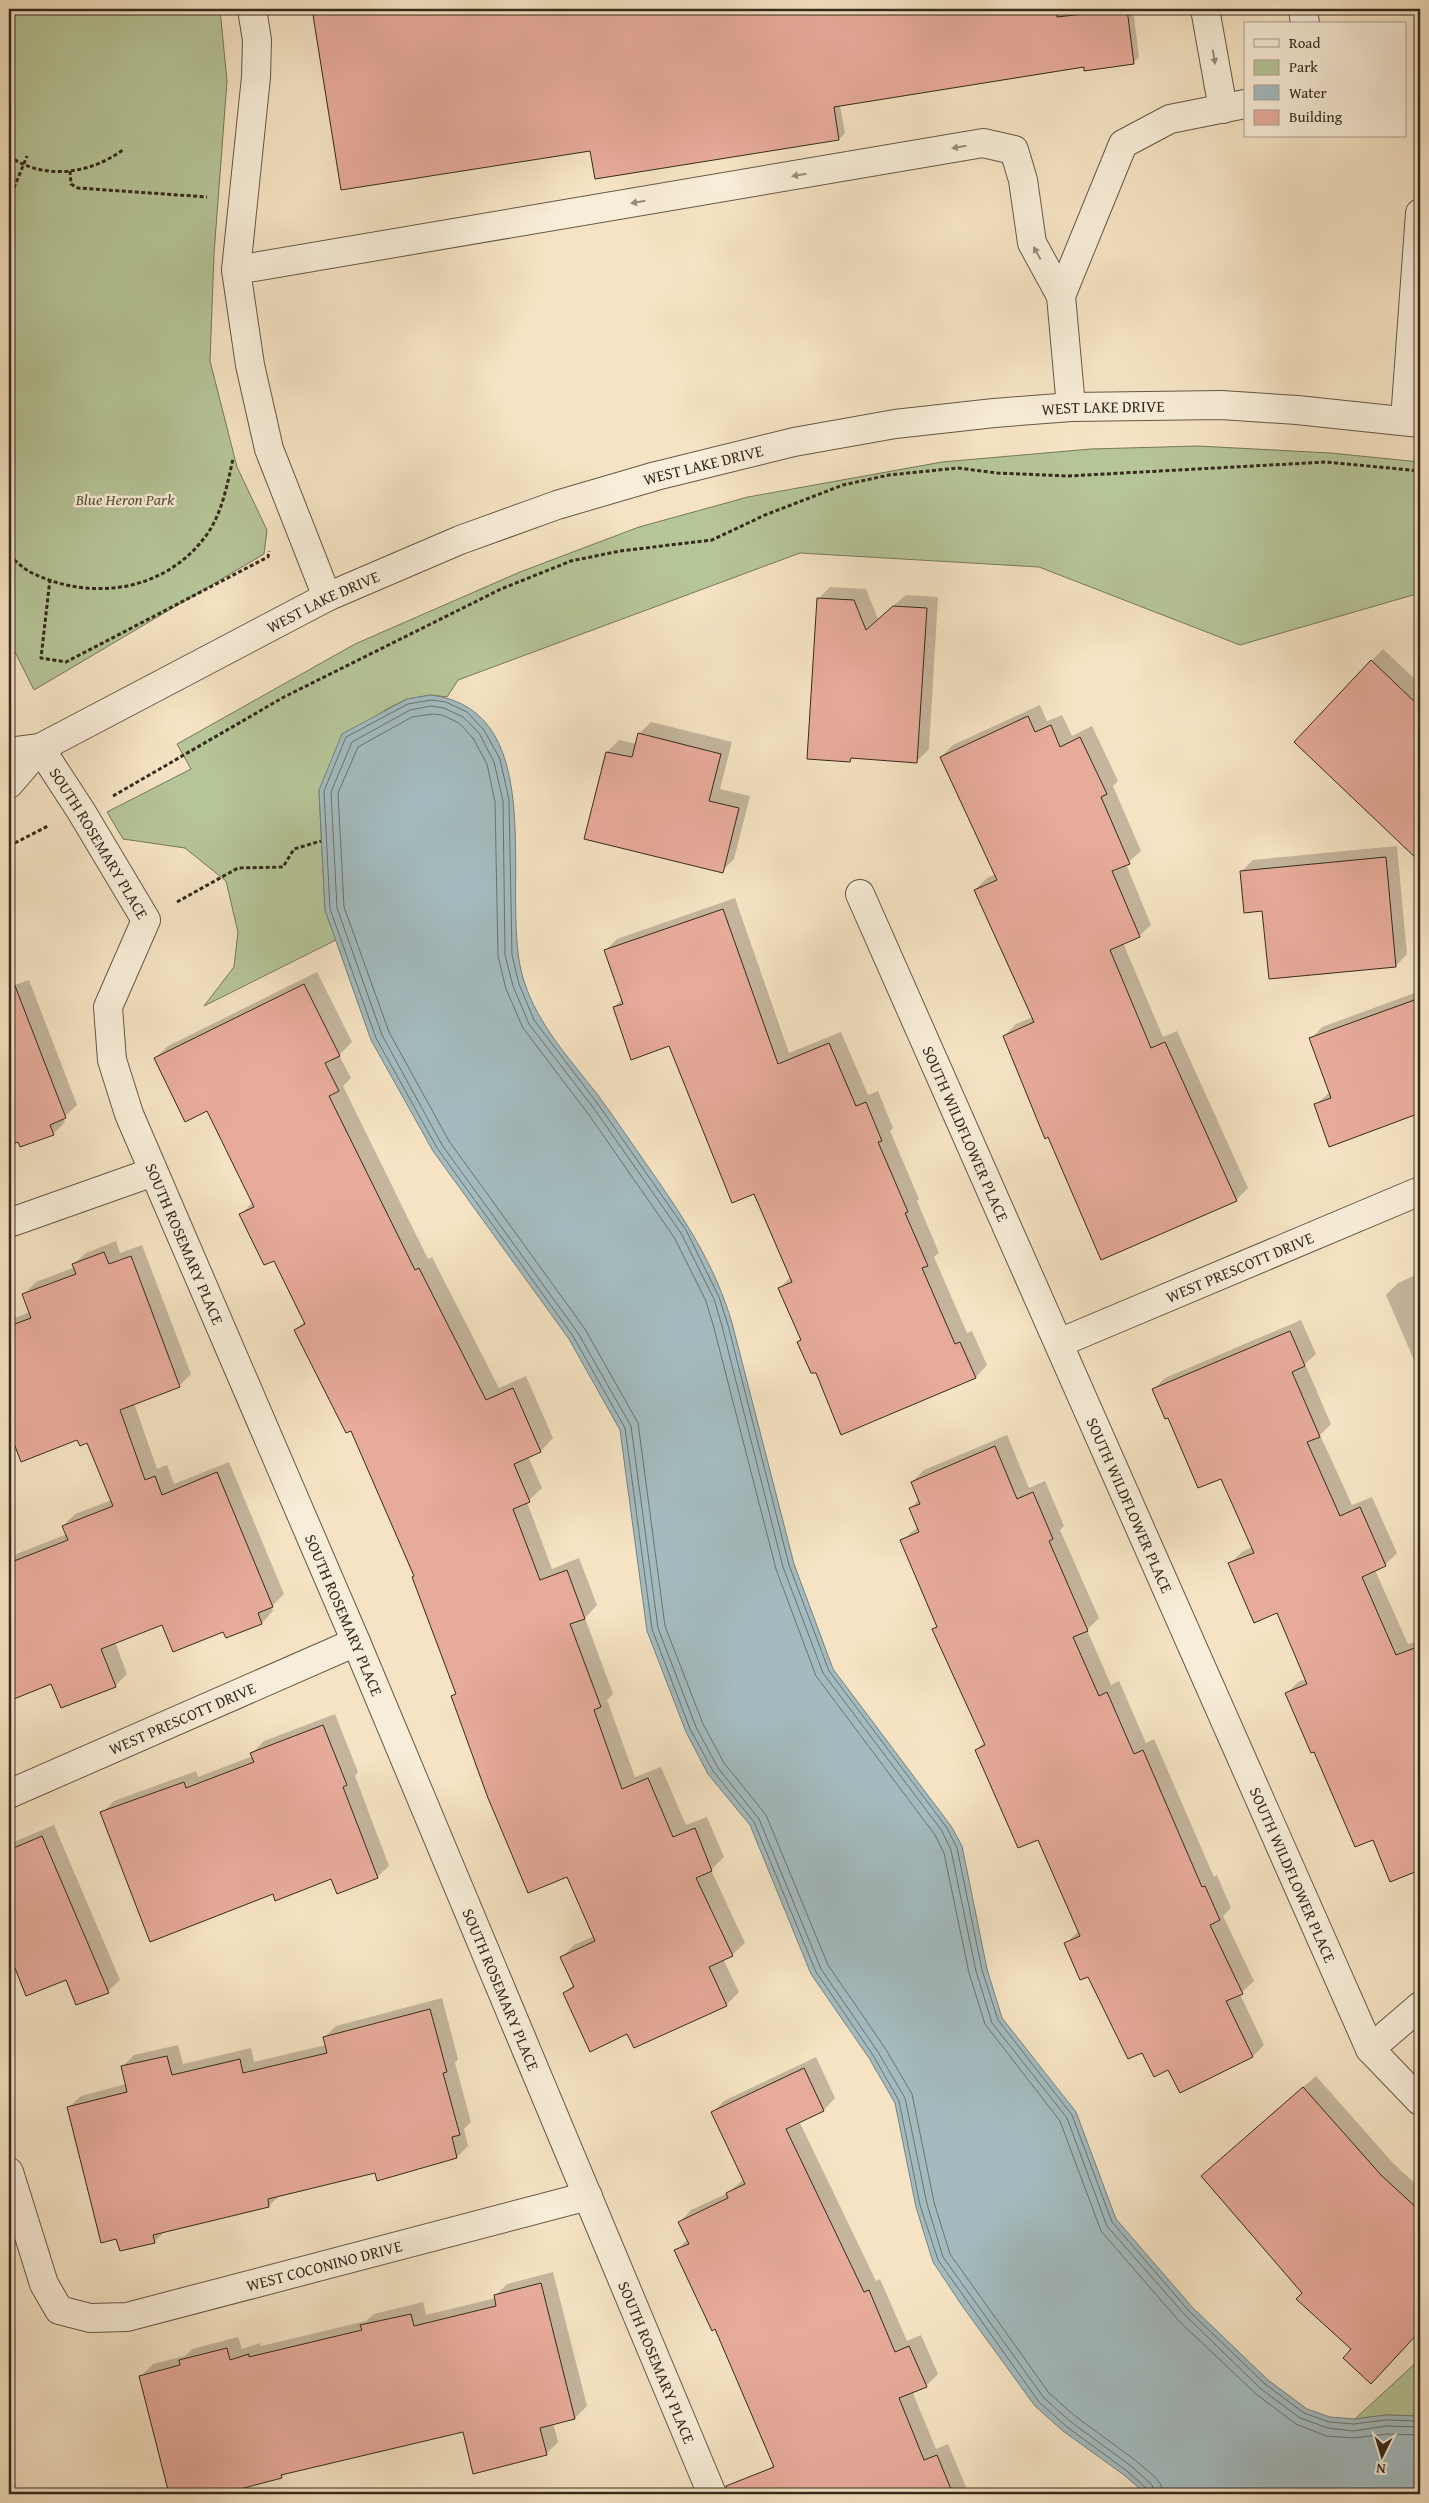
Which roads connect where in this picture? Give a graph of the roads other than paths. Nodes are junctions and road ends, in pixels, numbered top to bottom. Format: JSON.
{"nodes":[{"id":1,"x":252,"y":9,"type":"edge"},
{"id":2,"x":1206,"y":9,"type":"edge"},
{"id":3,"x":1303,"y":9,"type":"edge"},
{"id":4,"x":1305,"y":22,"type":"edge"},
{"id":5,"x":1234,"y":107,"type":"edge"},
{"id":6,"x":1420,"y":213,"type":"edge"},
{"id":7,"x":236,"y":270,"type":"junction"},
{"id":8,"x":1062,"y":296,"type":"junction"},
{"id":9,"x":1071,"y":407,"type":"junction"},
{"id":10,"x":1413,"y":422,"type":"edge"},
{"id":11,"x":326,"y":597,"type":"junction"},
{"id":12,"x":40,"y":748,"type":"junction"},
{"id":13,"x":9,"y":752,"type":"edge"},
{"id":14,"x":9,"y":784,"type":"edge"},
{"id":15,"x":860,"y":894,"type":"dead end"},
{"id":16,"x":153,"y":1172,"type":"junction"},
{"id":17,"x":1420,"y":1192,"type":"edge"},
{"id":18,"x":9,"y":1222,"type":"edge"},
{"id":19,"x":1060,"y":1343,"type":"junction"},
{"id":20,"x":356,"y":1642,"type":"junction"},
{"id":21,"x":9,"y":1794,"type":"edge"},
{"id":22,"x":1420,"y":2006,"type":"edge"},
{"id":23,"x":1370,"y":2049,"type":"junction"},
{"id":24,"x":1420,"y":2101,"type":"edge"},
{"id":25,"x":9,"y":2172,"type":"edge"},
{"id":26,"x":588,"y":2196,"type":"junction"},
{"id":27,"x":712,"y":2494,"type":"edge"}],
"edges":[{"from":1,"to":7,"type":"street"},
{"from":2,"to":5,"type":"street","one_way":true},
{"from":3,"to":4,"type":"street"},
{"from":5,"to":8,"type":"street"},
{"from":6,"to":10,"type":"street"},
{"from":8,"to":7,"type":"street","one_way":true},
{"from":7,"to":11,"type":"street"},
{"from":8,"to":9,"type":"street"},
{"from":9,"to":10,"type":"street","name":"WEST LAKE DRIVE"},
{"from":9,"to":11,"type":"street","name":"WEST LAKE DRIVE"},
{"from":11,"to":12,"type":"street","name":"WEST LAKE DRIVE"},
{"from":12,"to":13,"type":"street","name":"WEST LAKE DRIVE"},
{"from":12,"to":14,"type":"street","name":"WEST LAKE DRIVE"},
{"from":12,"to":16,"type":"street","name":"SOUTH ROSEMARY PLACE"},
{"from":15,"to":19,"type":"street","name":"SOUTH WILDFLOWER PLACE"},
{"from":16,"to":18,"type":"street"},
{"from":16,"to":20,"type":"street","name":"SOUTH ROSEMARY PLACE"},
{"from":17,"to":19,"type":"street","name":"WEST PRESCOTT DRIVE"},
{"from":19,"to":23,"type":"street","name":"SOUTH WILDFLOWER PLACE"},
{"from":20,"to":21,"type":"street","name":"WEST PRESCOTT DRIVE"},
{"from":20,"to":26,"type":"street","name":"SOUTH ROSEMARY PLACE"},
{"from":22,"to":23,"type":"street"},
{"from":23,"to":24,"type":"street","name":"SOUTH WILDFLOWER PLACE"},
{"from":25,"to":26,"type":"street","name":"WEST COCONINO DRIVE"},
{"from":26,"to":27,"type":"street","name":"SOUTH ROSEMARY PLACE"}]}
